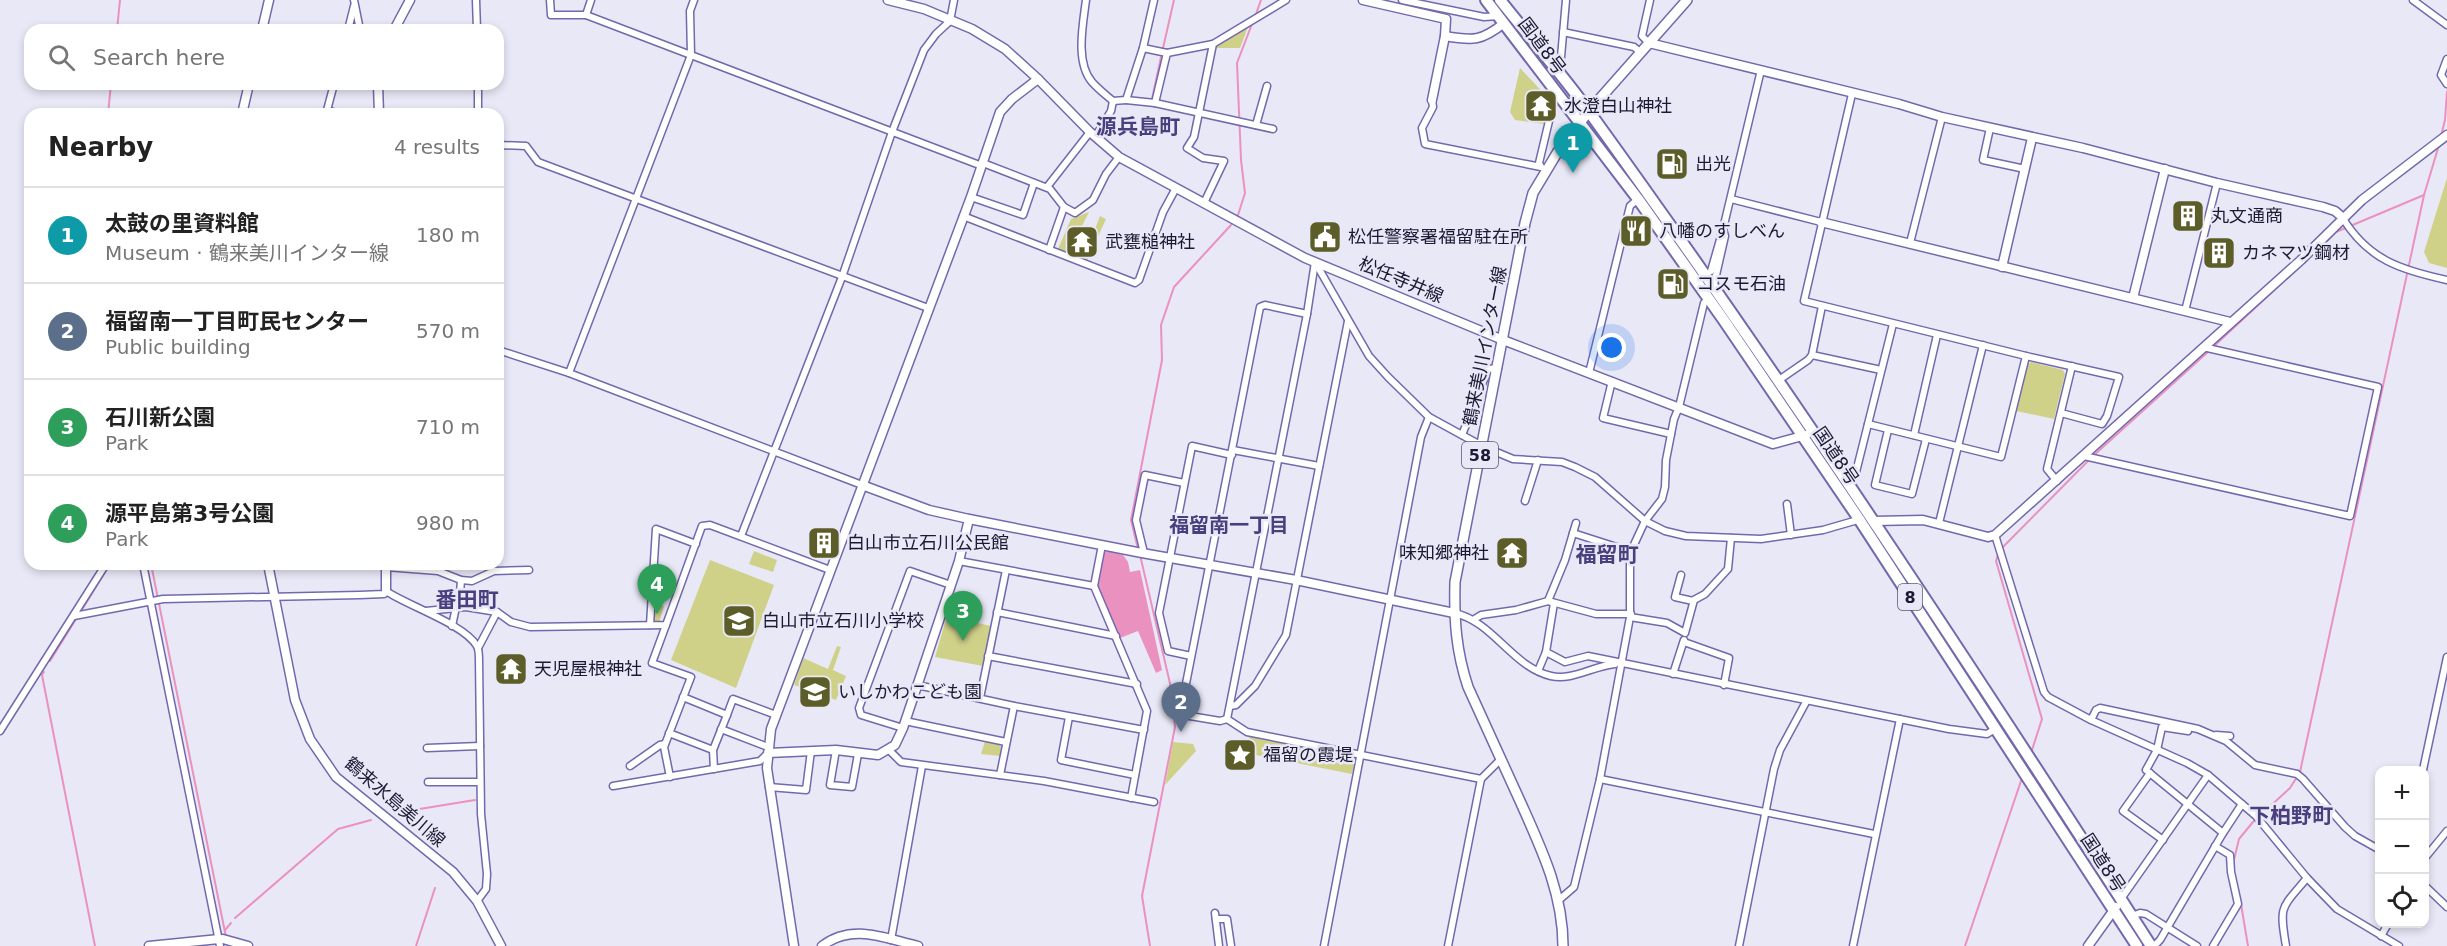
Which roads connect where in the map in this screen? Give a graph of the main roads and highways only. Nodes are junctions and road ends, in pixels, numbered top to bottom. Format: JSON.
{"nodes":[{"id":1,"x":1486,"y":0,"type":"edge"},
{"id":2,"x":1500,"y":0,"type":"edge"},
{"id":3,"x":1687,"y":0,"type":"edge"},
{"id":4,"x":1589,"y":111,"type":"junction"},
{"id":5,"x":1579,"y":124,"type":"junction"},
{"id":6,"x":1563,"y":946,"type":"edge"},
{"id":7,"x":2137,"y":946,"type":"edge"},
{"id":8,"x":2153,"y":946,"type":"edge"}],
"edges":[{"from":1,"to":5,"type":"highway","name":"国道8号","number":"8"},
{"from":2,"to":4,"type":"highway","name":"国道8号","number":"8"},
{"from":3,"to":4,"type":"main road","name":"鶴来美川インター線","number":"58"},
{"from":4,"to":5,"type":"main road","name":"鶴来美川インター線","number":"58"},
{"from":4,"to":8,"type":"highway","name":"国道8号","number":"8"},
{"from":5,"to":6,"type":"main road","name":"鶴来美川インター線","number":"58"},
{"from":5,"to":7,"type":"highway","name":"国道8号","number":"8"}]}
